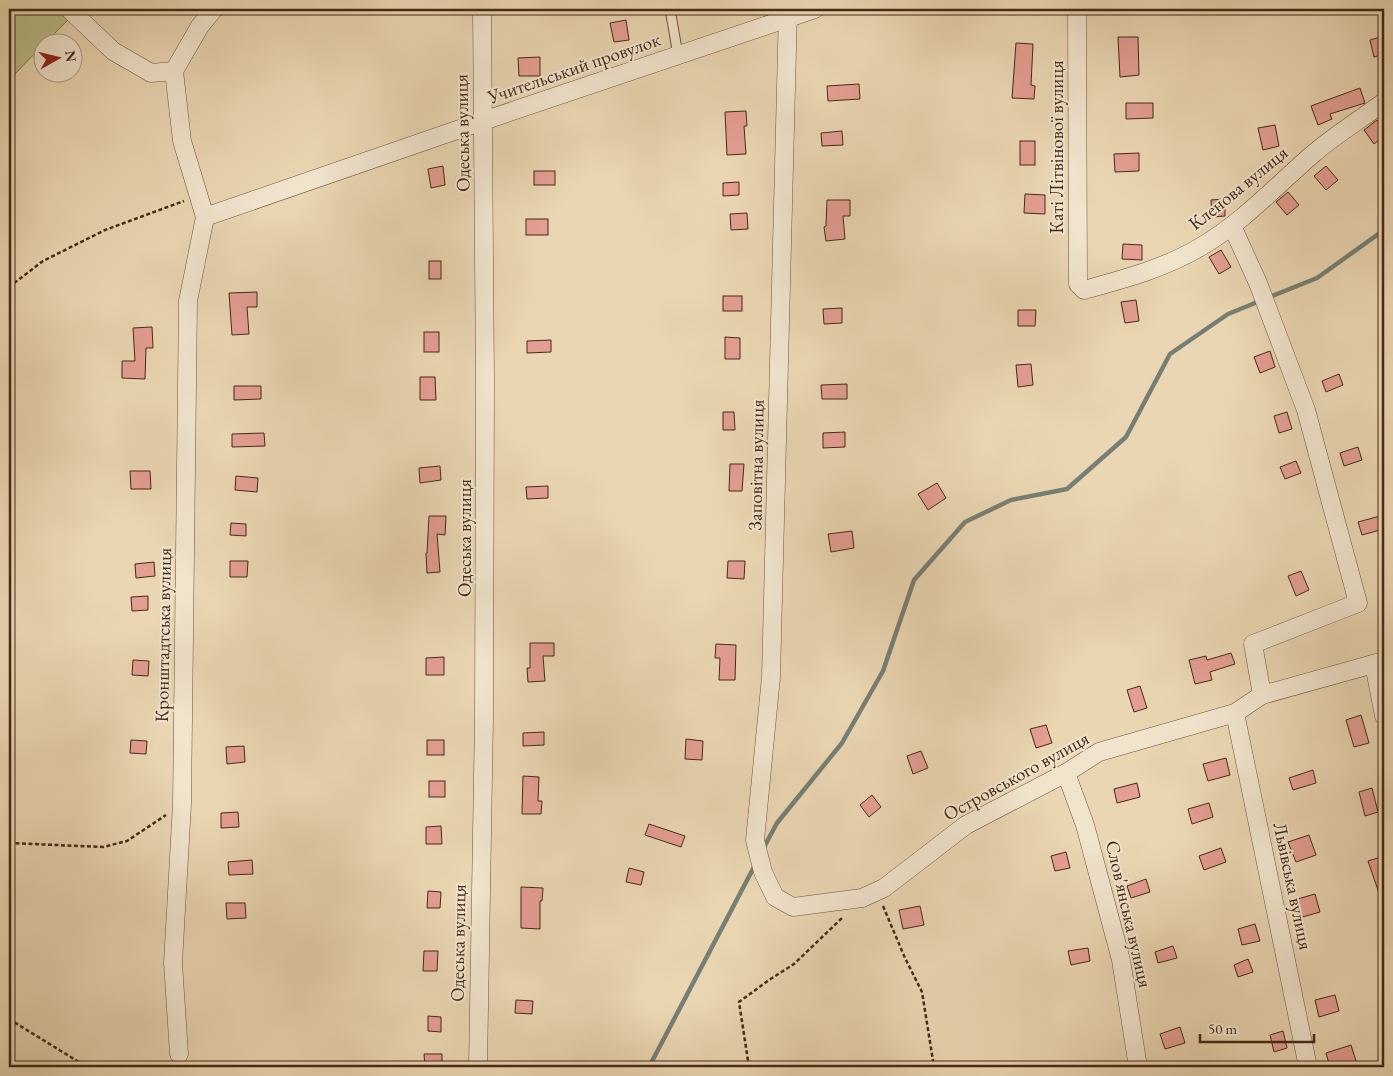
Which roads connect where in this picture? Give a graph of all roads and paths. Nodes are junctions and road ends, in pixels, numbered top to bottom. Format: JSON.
{"nodes":[{"id":1,"x":69,"y":9,"type":"edge"},
{"id":2,"x":214,"y":9,"type":"edge"},
{"id":3,"x":482,"y":9,"type":"edge"},
{"id":4,"x":670,"y":9,"type":"edge"},
{"id":5,"x":815,"y":9,"type":"edge"},
{"id":6,"x":1077,"y":9,"type":"edge"},
{"id":7,"x":789,"y":14,"type":"edge"},
{"id":8,"x":678,"y":55,"type":"junction"},
{"id":9,"x":174,"y":72,"type":"junction"},
{"id":10,"x":1384,"y":102,"type":"edge"},
{"id":11,"x":483,"y":120,"type":"junction"},
{"id":12,"x":197,"y":196,"type":"junction"},
{"id":13,"x":204,"y":217,"type":"junction"},
{"id":14,"x":1232,"y":226,"type":"junction"},
{"id":15,"x":1078,"y":284,"type":"joint"},
{"id":16,"x":9,"y":287,"type":"edge"},
{"id":17,"x":1379,"y":662,"type":"edge"},
{"id":18,"x":1262,"y":695,"type":"junction"},
{"id":19,"x":1235,"y":713,"type":"junction"},
{"id":20,"x":1384,"y":716,"type":"edge"},
{"id":21,"x":1066,"y":773,"type":"junction"},
{"id":22,"x":182,"y":804,"type":"junction"},
{"id":23,"x":9,"y":843,"type":"edge"},
{"id":24,"x":870,"y":895,"type":"junction"},
{"id":25,"x":793,"y":907,"type":"joint"},
{"id":26,"x":9,"y":1019,"type":"edge"},
{"id":27,"x":179,"y":1054,"type":"dead end"},
{"id":28,"x":87,"y":1067,"type":"edge"},
{"id":29,"x":478,"y":1067,"type":"edge"},
{"id":30,"x":749,"y":1067,"type":"edge"},
{"id":31,"x":934,"y":1067,"type":"edge"},
{"id":32,"x":1138,"y":1067,"type":"edge"},
{"id":33,"x":1308,"y":1067,"type":"edge"}],
"edges":[{"from":1,"to":9,"type":"street"},
{"from":2,"to":9,"type":"street"},
{"from":3,"to":11,"type":"street","name":"Одеська вулиця"},
{"from":4,"to":8,"type":"lane"},
{"from":5,"to":7,"type":"street","name":"Учительський провулок"},
{"from":6,"to":15,"type":"street","name":"Каті Літвінової вулиця"},
{"from":7,"to":8,"type":"street","name":"Учительський провулок"},
{"from":7,"to":25,"type":"street","name":"Заповітна вулиця"},
{"from":8,"to":11,"type":"street","name":"Учительський провулок"},
{"from":9,"to":12,"type":"street"},
{"from":10,"to":14,"type":"street","name":"Кленова вулиця"},
{"from":11,"to":13,"type":"street","name":"Учительський провулок"},
{"from":11,"to":29,"type":"street","name":"Одеська вулиця"},
{"from":12,"to":13,"type":"street"},
{"from":12,"to":16,"type":"path"},
{"from":13,"to":22,"type":"street","name":"Кронштадтська вулиця"},
{"from":14,"to":15,"type":"street","name":"Кленова вулиця"},
{"from":14,"to":18,"type":"street"},
{"from":17,"to":18,"type":"street","name":"Островського вулиця"},
{"from":17,"to":20,"type":"street"},
{"from":18,"to":19,"type":"street","name":"Островського вулиця"},
{"from":19,"to":21,"type":"street","name":"Островського вулиця"},
{"from":19,"to":33,"type":"street","name":"Львівська вулиця"},
{"from":21,"to":24,"type":"street","name":"Островського вулиця"},
{"from":21,"to":32,"type":"street","name":"Слов'янська вулиця"},
{"from":22,"to":23,"type":"path"},
{"from":22,"to":27,"type":"street","name":"Кронштадтська вулиця"},
{"from":24,"to":25,"type":"street","name":"Островського вулиця"},
{"from":24,"to":30,"type":"path"},
{"from":24,"to":31,"type":"path"},
{"from":26,"to":28,"type":"path"}]}
